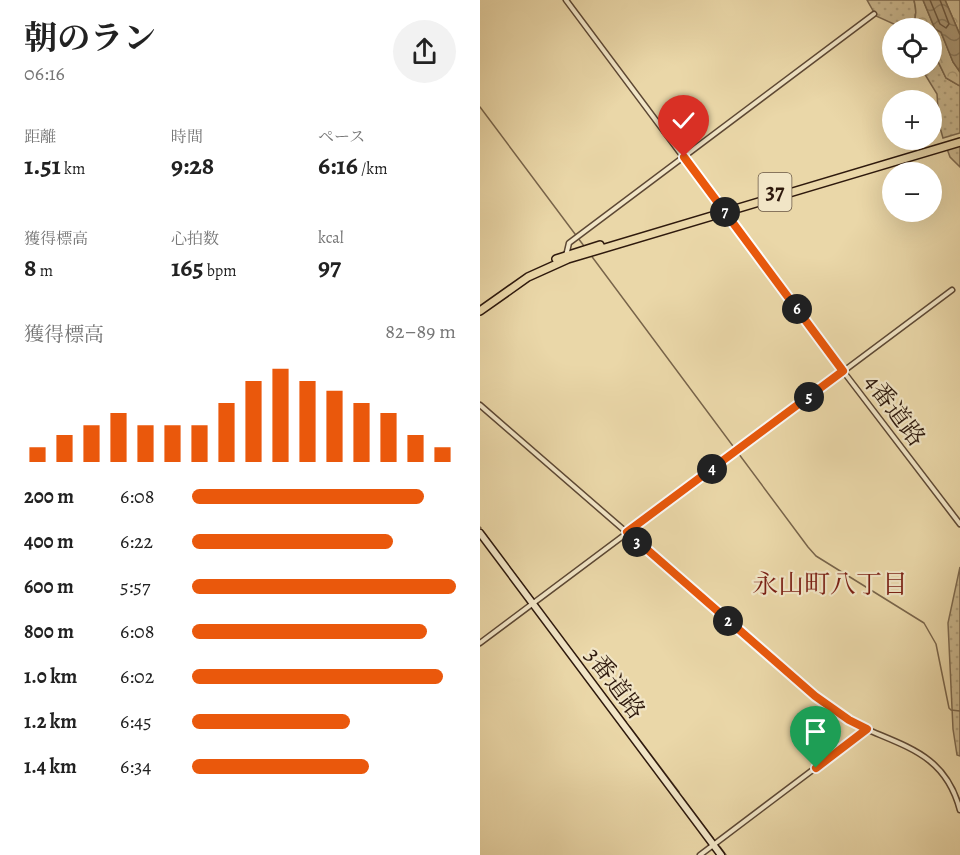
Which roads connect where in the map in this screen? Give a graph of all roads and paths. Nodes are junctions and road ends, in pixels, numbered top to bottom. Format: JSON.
{"nodes":[{"id":1,"x":566,"y":0,"type":"edge"},
{"id":2,"x":874,"y":14,"type":"dead end"},
{"id":3,"x":960,"y":137,"type":"edge"},
{"id":4,"x":960,"y":142,"type":"edge"},
{"id":5,"x":684,"y":157,"type":"junction"},
{"id":6,"x":723,"y":210,"type":"junction"},
{"id":7,"x":566,"y":257,"type":"junction"},
{"id":8,"x":952,"y":290,"type":"dead end"},
{"id":9,"x":480,"y":306,"type":"edge"},
{"id":10,"x":480,"y":311,"type":"edge"},
{"id":11,"x":843,"y":371,"type":"junction"},
{"id":12,"x":480,"y":405,"type":"edge"},
{"id":13,"x":960,"y":524,"type":"edge"},
{"id":14,"x":627,"y":532,"type":"junction"},
{"id":15,"x":480,"y":533,"type":"edge"},
{"id":16,"x":533,"y":603,"type":"junction"},
{"id":17,"x":480,"y":643,"type":"edge"},
{"id":18,"x":867,"y":729,"type":"junction"},
{"id":19,"x":960,"y":810,"type":"edge"},
{"id":20,"x":714,"y":845,"type":"junction"},
{"id":21,"x":700,"y":855,"type":"edge"},
{"id":22,"x":721,"y":855,"type":"edge"}],
"edges":[{"from":1,"to":5,"type":"street","name":"4番道路"},
{"from":2,"to":5,"type":"street"},
{"from":3,"to":6,"type":"main road","number":"37"},
{"from":4,"to":6,"type":"main road","number":"37"},
{"from":5,"to":6,"type":"street","name":"4番道路"},
{"from":5,"to":7,"type":"street"},
{"from":6,"to":7,"type":"main road","number":"37"},
{"from":6,"to":11,"type":"street","name":"4番道路"},
{"from":7,"to":9,"type":"main road","number":"37"},
{"from":7,"to":10,"type":"main road","number":"37"},
{"from":8,"to":11,"type":"street"},
{"from":11,"to":13,"type":"street","name":"4番道路"},
{"from":11,"to":14,"type":"street"},
{"from":12,"to":14,"type":"street"},
{"from":14,"to":16,"type":"street"},
{"from":14,"to":18,"type":"street"},
{"from":15,"to":16,"type":"street","name":"3番道路"},
{"from":16,"to":17,"type":"street"},
{"from":16,"to":20,"type":"street","name":"3番道路"},
{"from":18,"to":19,"type":"street"},
{"from":18,"to":20,"type":"street"},
{"from":20,"to":21,"type":"street"},
{"from":20,"to":22,"type":"street","name":"3番道路"}]}
